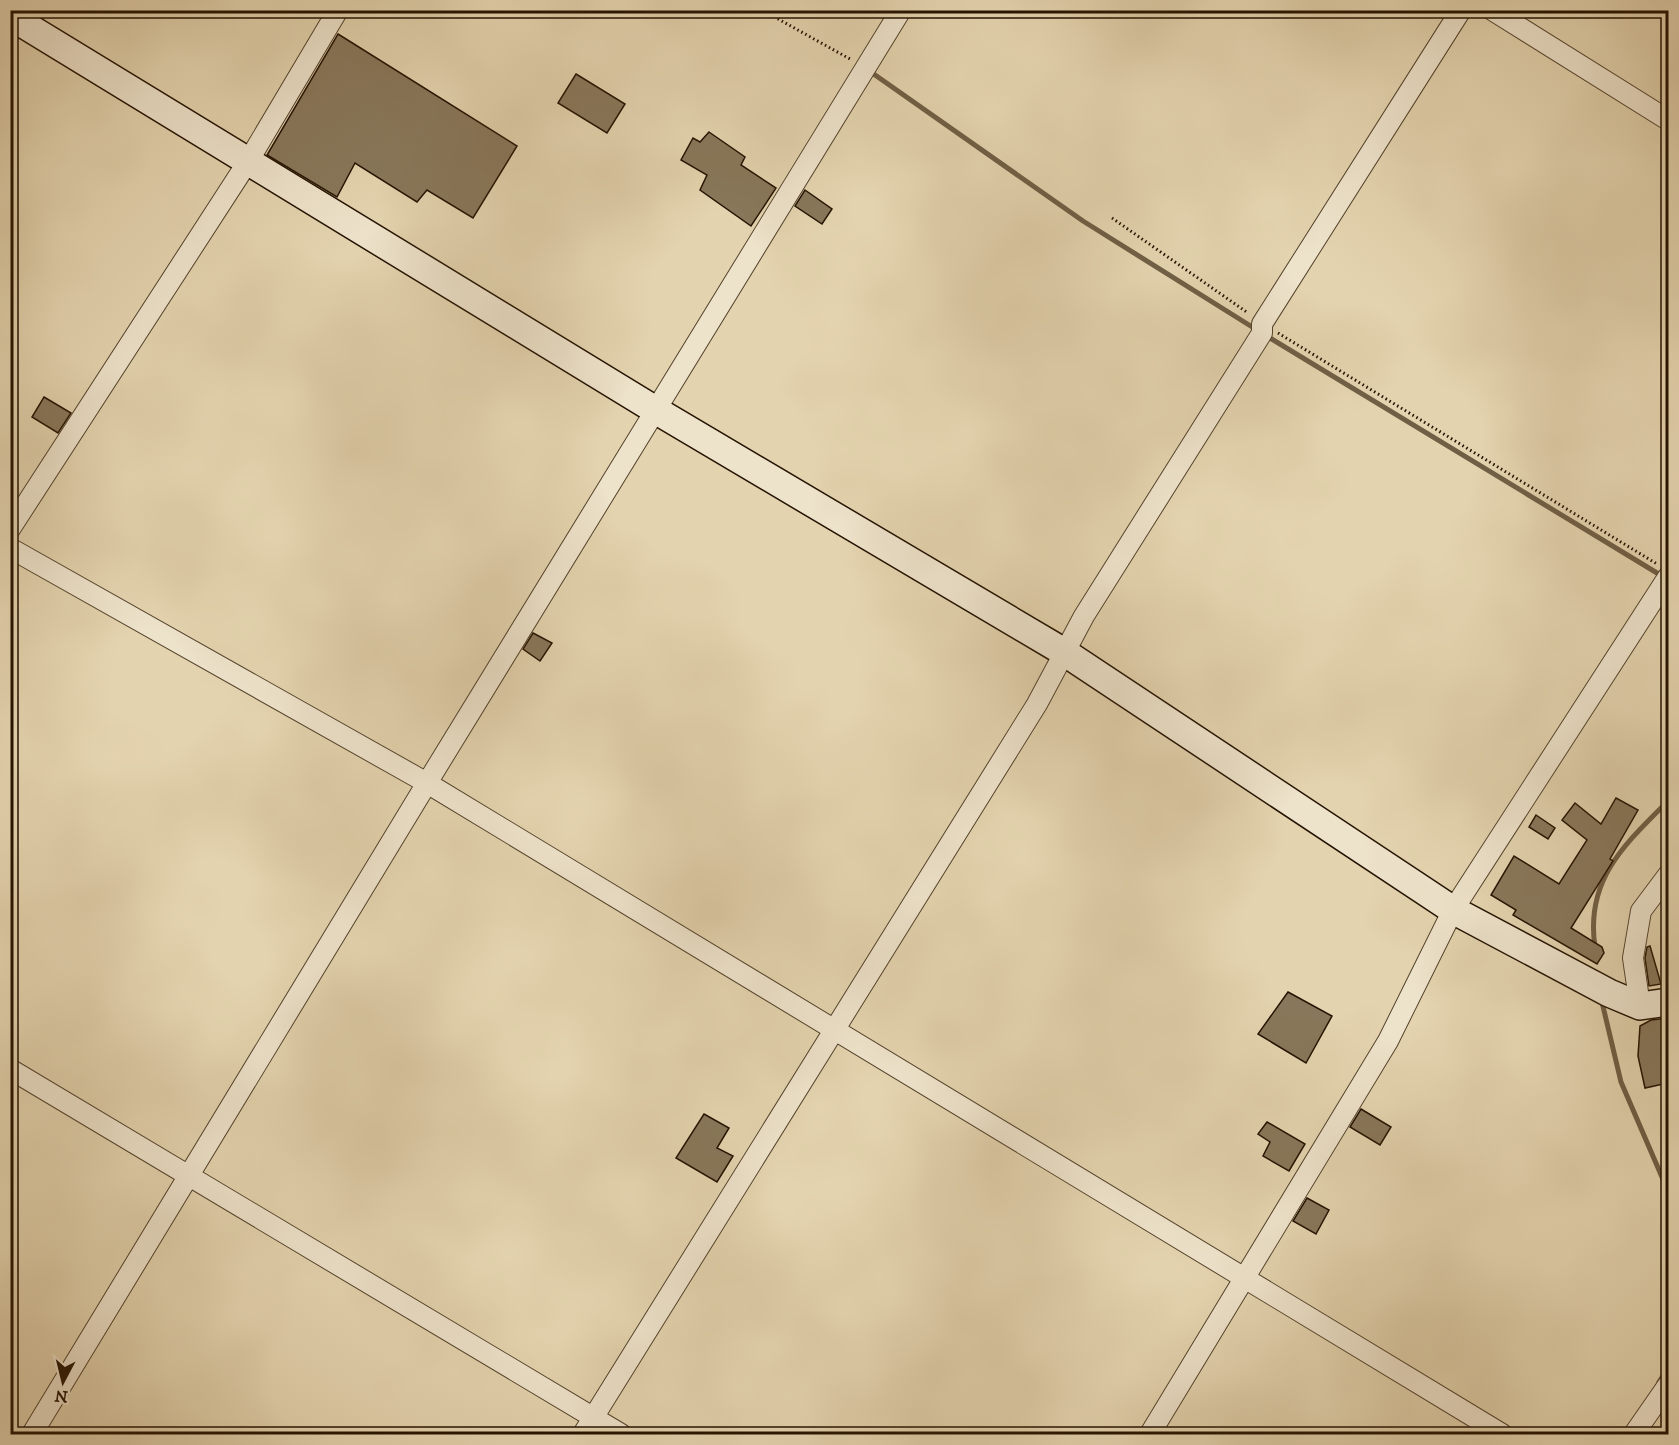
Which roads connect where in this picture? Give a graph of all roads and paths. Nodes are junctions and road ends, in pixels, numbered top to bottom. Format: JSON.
{"nodes":[{"id":1,"x":338,"y":10,"type":"edge"},
{"id":2,"x":762,"y":10,"type":"edge"},
{"id":3,"x":901,"y":10,"type":"edge"},
{"id":4,"x":1461,"y":10,"type":"edge"},
{"id":5,"x":1492,"y":10,"type":"edge"},
{"id":6,"x":10,"y":16,"type":"edge"},
{"id":7,"x":866,"y":68,"type":"junction"},
{"id":8,"x":1668,"y":120,"type":"edge"},
{"id":9,"x":249,"y":160,"type":"junction"},
{"id":10,"x":1112,"y":218,"type":"dead end"},
{"id":11,"x":1262,"y":324,"type":"junction"},
{"id":12,"x":657,"y":411,"type":"junction"},
{"id":13,"x":10,"y":529,"type":"edge"},
{"id":14,"x":10,"y":548,"type":"edge"},
{"id":15,"x":1663,"y":571,"type":"edge"},
{"id":16,"x":1064,"y":652,"type":"junction"},
{"id":17,"x":427,"y":783,"type":"junction"},
{"id":18,"x":1668,"y":875,"type":"edge"},
{"id":19,"x":1453,"y":910,"type":"junction"},
{"id":20,"x":1625,"y":1000,"type":"junction"},
{"id":21,"x":1668,"y":1002,"type":"edge"},
{"id":22,"x":835,"y":1032,"type":"junction"},
{"id":23,"x":10,"y":1069,"type":"edge"},
{"id":24,"x":191,"y":1177,"type":"junction"},
{"id":25,"x":1246,"y":1280,"type":"junction"},
{"id":26,"x":1668,"y":1385,"type":"edge"},
{"id":27,"x":593,"y":1418,"type":"junction"},
{"id":28,"x":32,"y":1434,"type":"edge"},
{"id":29,"x":583,"y":1434,"type":"edge"},
{"id":30,"x":621,"y":1434,"type":"edge"},
{"id":31,"x":1150,"y":1434,"type":"edge"},
{"id":32,"x":1502,"y":1434,"type":"edge"},
{"id":33,"x":1634,"y":1434,"type":"edge"}],
"edges":[{"from":1,"to":9,"type":"street"},
{"from":2,"to":7,"type":"path"},
{"from":3,"to":7,"type":"street"},
{"from":4,"to":11,"type":"street"},
{"from":5,"to":8,"type":"street"},
{"from":6,"to":9,"type":"street"},
{"from":7,"to":12,"type":"street"},
{"from":9,"to":12,"type":"street"},
{"from":9,"to":13,"type":"street"},
{"from":10,"to":11,"type":"path"},
{"from":11,"to":15,"type":"path"},
{"from":11,"to":16,"type":"street"},
{"from":12,"to":16,"type":"street"},
{"from":12,"to":17,"type":"street"},
{"from":14,"to":17,"type":"street"},
{"from":15,"to":19,"type":"street"},
{"from":16,"to":19,"type":"street"},
{"from":16,"to":22,"type":"street"},
{"from":17,"to":22,"type":"street"},
{"from":17,"to":24,"type":"street"},
{"from":18,"to":20,"type":"street"},
{"from":19,"to":20,"type":"street"},
{"from":19,"to":25,"type":"street"},
{"from":20,"to":21,"type":"street"},
{"from":22,"to":25,"type":"street"},
{"from":22,"to":27,"type":"street"},
{"from":23,"to":24,"type":"street"},
{"from":24,"to":27,"type":"street"},
{"from":24,"to":28,"type":"street"},
{"from":25,"to":31,"type":"street"},
{"from":25,"to":32,"type":"street"},
{"from":26,"to":33,"type":"street"},
{"from":27,"to":29,"type":"street"},
{"from":27,"to":30,"type":"street"}]}
